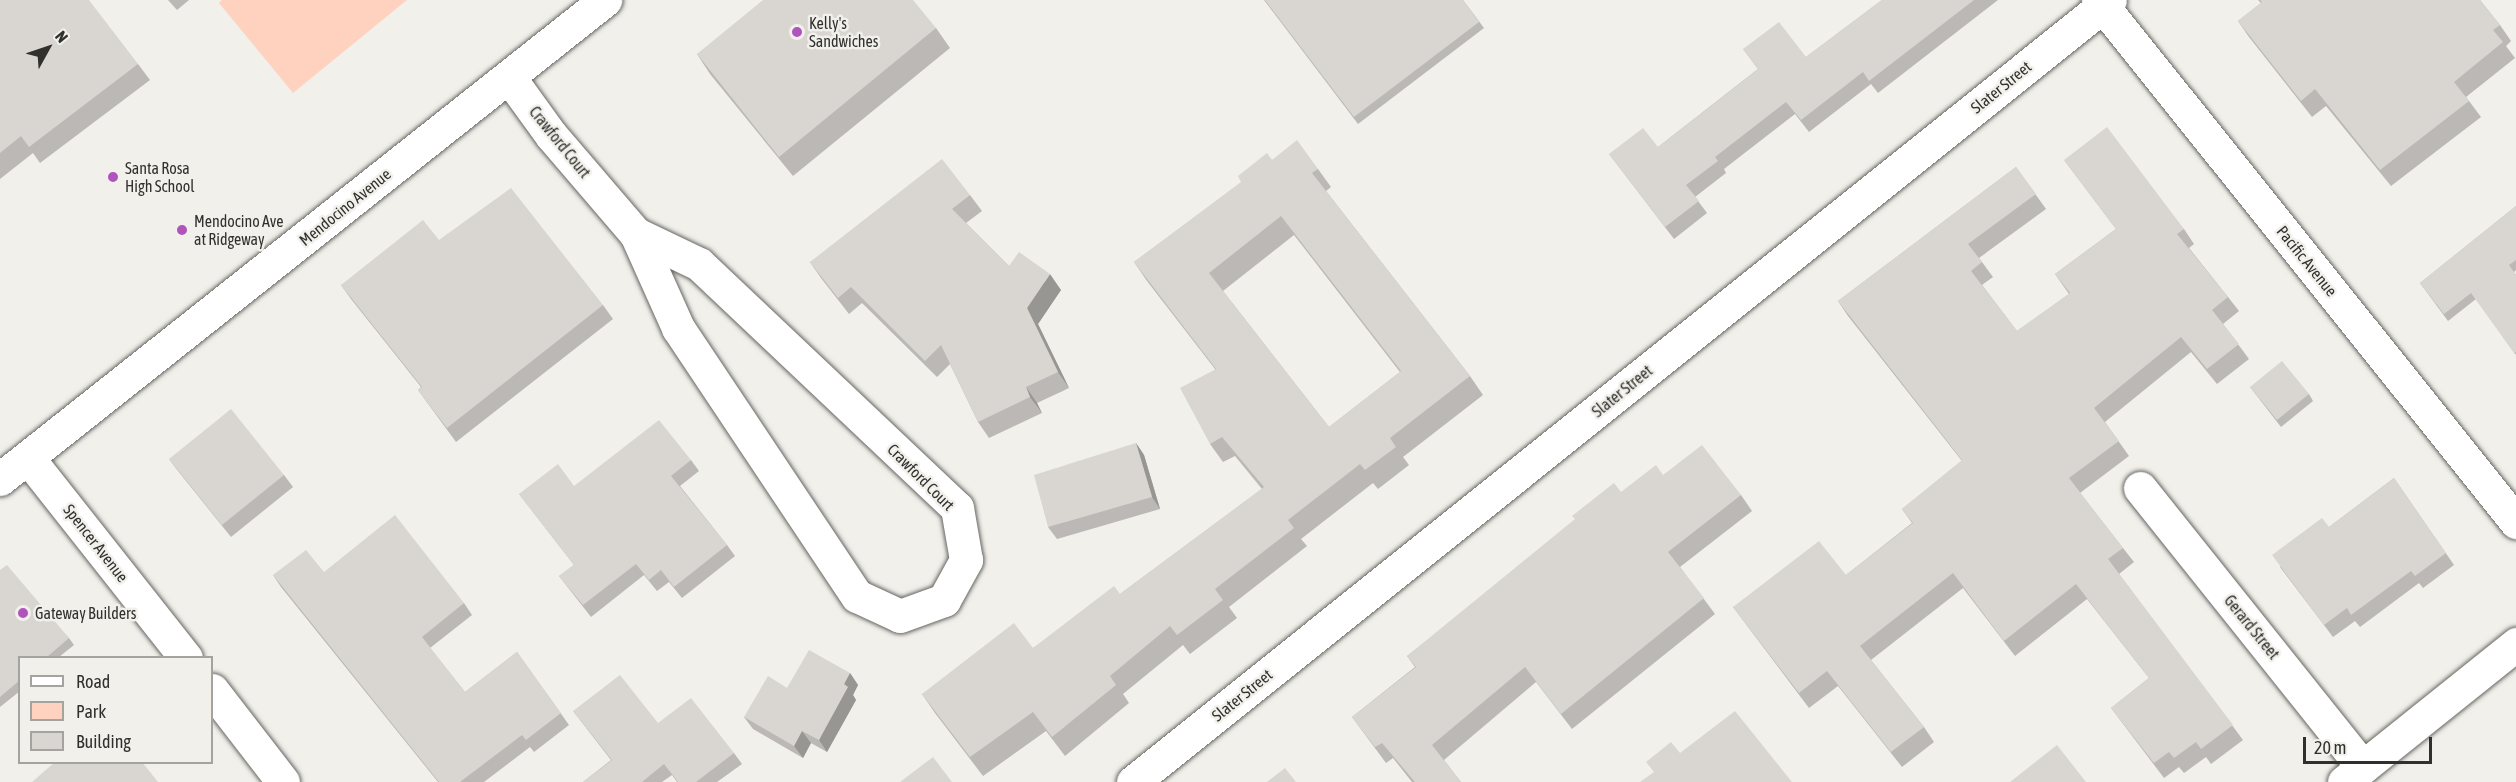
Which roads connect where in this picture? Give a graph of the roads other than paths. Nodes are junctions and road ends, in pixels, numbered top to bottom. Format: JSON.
{"nodes":[{"id":1,"x":605,"y":0,"type":"edge"},
{"id":2,"x":2103,"y":2,"type":"edge"},
{"id":3,"x":509,"y":77,"type":"junction"},
{"id":4,"x":636,"y":234,"type":"junction"},
{"id":5,"x":28,"y":458,"type":"junction"},
{"id":6,"x":0,"y":479,"type":"edge"},
{"id":7,"x":2140,"y":488,"type":"dead end"},
{"id":8,"x":2516,"y":522,"type":"edge"},
{"id":9,"x":2516,"y":644,"type":"edge"},
{"id":10,"x":185,"y":656,"type":"edge"},
{"id":11,"x":213,"y":691,"type":"edge"},
{"id":12,"x":2354,"y":775,"type":"edge"},
{"id":13,"x":283,"y":782,"type":"edge"},
{"id":14,"x":1133,"y":782,"type":"edge"}],
"edges":[{"from":1,"to":3,"type":"street","name":"Mendocino Avenue"},
{"from":2,"to":8,"type":"street","name":"Pacific Avenue"},
{"from":2,"to":14,"type":"street","name":"Slater Street"},
{"from":3,"to":4,"type":"street","name":"Crawford Court"},
{"from":3,"to":5,"type":"street","name":"Mendocino Avenue"},
{"from":4,"to":4,"type":"street","name":"Crawford Court"},
{"from":5,"to":6,"type":"street","name":"Mendocino Avenue"},
{"from":5,"to":10,"type":"street","name":"Spencer Avenue"},
{"from":7,"to":12,"type":"street","name":"Gerard Street"},
{"from":9,"to":12,"type":"street"},
{"from":11,"to":13,"type":"street"}]}
